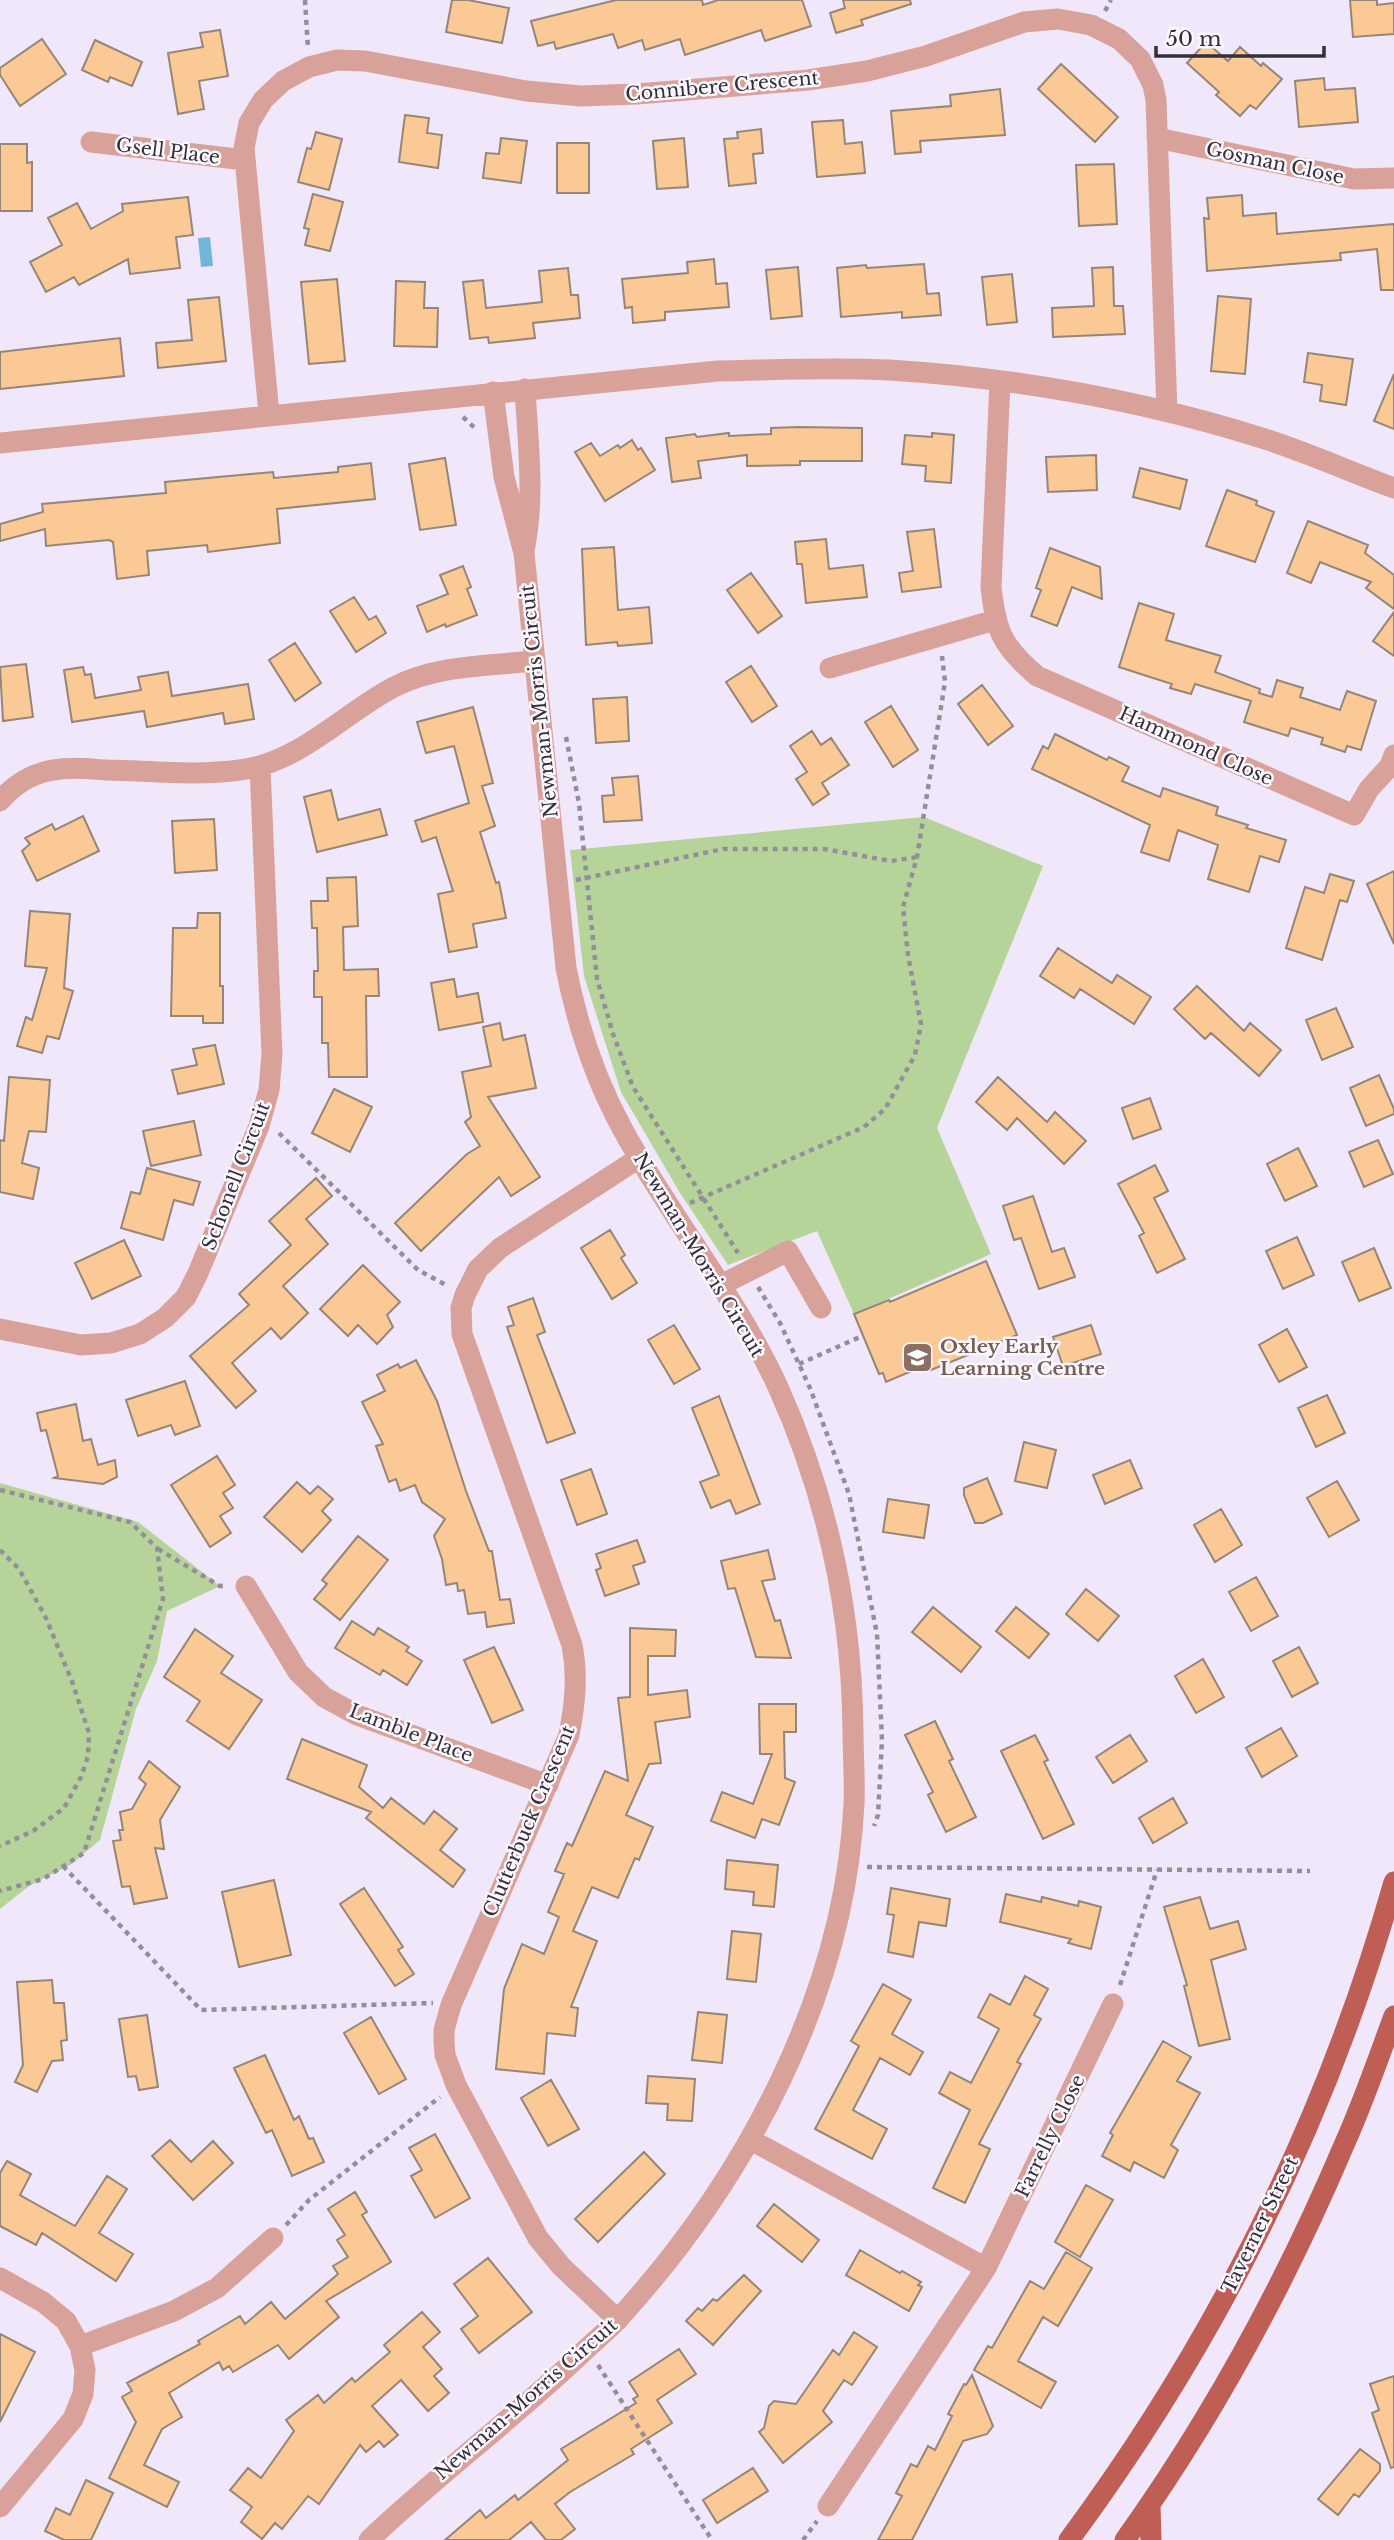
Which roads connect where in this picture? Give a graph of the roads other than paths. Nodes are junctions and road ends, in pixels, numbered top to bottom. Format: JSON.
{"nodes":[{"id":1,"x":1157,"y":138,"type":"junction"},
{"id":2,"x":91,"y":142,"type":"dead end"},
{"id":3,"x":245,"y":160,"type":"junction"},
{"id":4,"x":1394,"y":178,"type":"edge"},
{"id":5,"x":1000,"y":381,"type":"junction"},
{"id":6,"x":525,"y":389,"type":"junction"},
{"id":7,"x":493,"y":392,"type":"junction"},
{"id":8,"x":1167,"y":412,"type":"junction"},
{"id":9,"x":269,"y":414,"type":"junction"},
{"id":10,"x":0,"y":443,"type":"edge"},
{"id":11,"x":1394,"y":488,"type":"edge"},
{"id":12,"x":524,"y":553,"type":"junction"},
{"id":13,"x":995,"y":620,"type":"junction"},
{"id":14,"x":534,"y":661,"type":"junction"},
{"id":15,"x":830,"y":668,"type":"dead end"},
{"id":16,"x":1394,"y":755,"type":"edge"},
{"id":17,"x":260,"y":766,"type":"junction"},
{"id":18,"x":0,"y":801,"type":"edge"},
{"id":19,"x":639,"y":1158,"type":"junction"},
{"id":20,"x":721,"y":1285,"type":"junction"},
{"id":21,"x":821,"y":1308,"type":"dead end"},
{"id":22,"x":0,"y":1329,"type":"edge"},
{"id":23,"x":246,"y":1586,"type":"road end"},
{"id":24,"x":548,"y":1785,"type":"junction"},
{"id":25,"x":1394,"y":1882,"type":"edge"},
{"id":26,"x":1113,"y":2004,"type":"road end"},
{"id":27,"x":1394,"y":2016,"type":"edge"},
{"id":28,"x":751,"y":2140,"type":"junction"},
{"id":29,"x":273,"y":2238,"type":"road end"},
{"id":30,"x":986,"y":2268,"type":"junction"},
{"id":31,"x":0,"y":2278,"type":"edge"},
{"id":32,"x":618,"y":2320,"type":"junction"},
{"id":33,"x":80,"y":2346,"type":"junction"},
{"id":34,"x":1150,"y":2505,"type":"junction"},
{"id":35,"x":828,"y":2506,"type":"dead end"},
{"id":36,"x":0,"y":2507,"type":"edge"},
{"id":37,"x":1071,"y":2539,"type":"edge"},
{"id":38,"x":369,"y":2540,"type":"edge"},
{"id":39,"x":1125,"y":2540,"type":"edge"},
{"id":40,"x":1151,"y":2540,"type":"edge"}],
"edges":[{"from":1,"to":3,"type":"street","name":"Connibere Crescent"},
{"from":1,"to":4,"type":"street","name":"Gosman Close"},
{"from":1,"to":8,"type":"street","name":"Connibere Crescent"},
{"from":2,"to":3,"type":"street","name":"Gsell Place"},
{"from":3,"to":9,"type":"street","name":"Connibere Crescent"},
{"from":5,"to":6,"type":"street"},
{"from":5,"to":8,"type":"street"},
{"from":5,"to":13,"type":"street","name":"Hammond Close"},
{"from":6,"to":7,"type":"street"},
{"from":6,"to":12,"type":"street","name":"Newman-Morris Circuit"},
{"from":7,"to":9,"type":"street"},
{"from":7,"to":12,"type":"street","name":"Newman-Morris Circuit"},
{"from":8,"to":11,"type":"street"},
{"from":9,"to":10,"type":"street"},
{"from":12,"to":14,"type":"street","name":"Newman-Morris Circuit"},
{"from":13,"to":15,"type":"street"},
{"from":13,"to":16,"type":"street","name":"Hammond Close"},
{"from":14,"to":17,"type":"street"},
{"from":14,"to":19,"type":"street","name":"Newman-Morris Circuit"},
{"from":17,"to":18,"type":"street"},
{"from":17,"to":22,"type":"street","name":"Schonell Circuit"},
{"from":19,"to":20,"type":"street","name":"Newman-Morris Circuit"},
{"from":19,"to":24,"type":"street","name":"Clutterbuck Crescent"},
{"from":20,"to":21,"type":"street"},
{"from":20,"to":28,"type":"street","name":"Newman-Morris Circuit"},
{"from":23,"to":24,"type":"street","name":"Lamble Place"},
{"from":24,"to":32,"type":"street","name":"Clutterbuck Crescent"},
{"from":25,"to":37,"type":"main road","name":"Taverner Street"},
{"from":26,"to":30,"type":"street","name":"Farrelly Close"},
{"from":27,"to":34,"type":"main road"},
{"from":28,"to":30,"type":"street"},
{"from":28,"to":32,"type":"street","name":"Newman-Morris Circuit"},
{"from":29,"to":33,"type":"street"},
{"from":30,"to":35,"type":"street","name":"Farrelly Close"},
{"from":31,"to":33,"type":"street"},
{"from":32,"to":38,"type":"street","name":"Newman-Morris Circuit"},
{"from":33,"to":36,"type":"street"},
{"from":34,"to":39,"type":"main road"},
{"from":34,"to":40,"type":"main road"}]}
